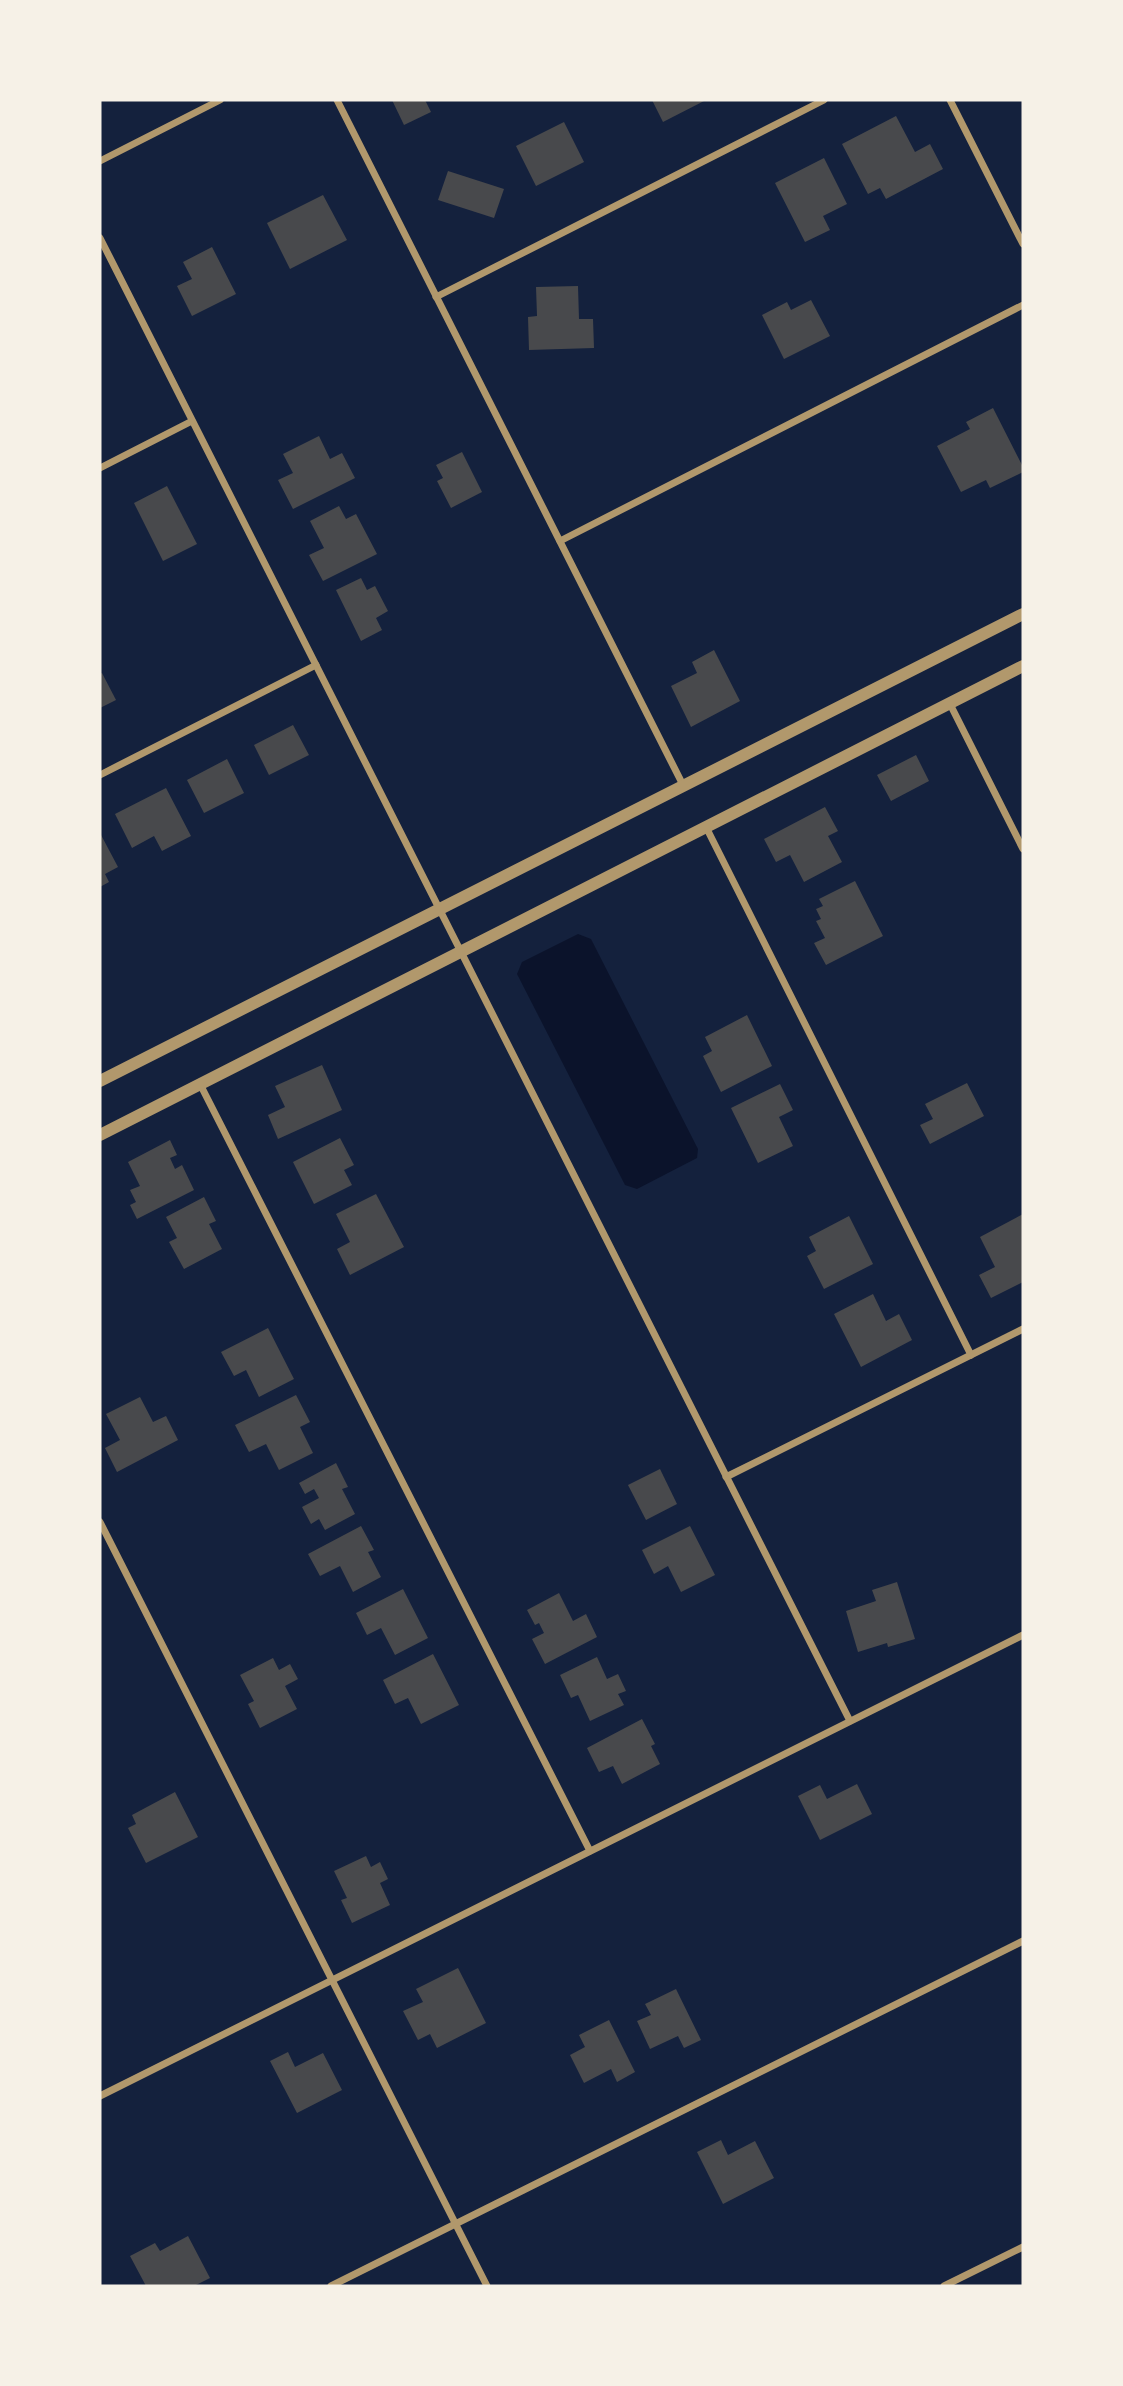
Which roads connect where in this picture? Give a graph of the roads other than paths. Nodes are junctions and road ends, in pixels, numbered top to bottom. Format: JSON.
{"nodes":[{"id":1,"x":220,"y":100,"type":"edge"},
{"id":2,"x":337,"y":100,"type":"edge"},
{"id":3,"x":824,"y":100,"type":"edge"},
{"id":4,"x":950,"y":100,"type":"edge"},
{"id":5,"x":100,"y":161,"type":"edge"},
{"id":6,"x":100,"y":238,"type":"edge"},
{"id":7,"x":1023,"y":244,"type":"edge"},
{"id":8,"x":436,"y":297,"type":"junction"},
{"id":9,"x":1023,"y":305,"type":"edge"},
{"id":10,"x":192,"y":421,"type":"junction"},
{"id":11,"x":100,"y":468,"type":"edge"},
{"id":12,"x":560,"y":541,"type":"junction"},
{"id":13,"x":1023,"y":614,"type":"edge"},
{"id":14,"x":316,"y":665,"type":"junction"},
{"id":15,"x":1023,"y":666,"type":"edge"},
{"id":16,"x":950,"y":704,"type":"junction"},
{"id":17,"x":100,"y":775,"type":"edge"},
{"id":18,"x":683,"y":785,"type":"junction"},
{"id":19,"x":706,"y":827,"type":"junction"},
{"id":20,"x":1023,"y":849,"type":"edge"},
{"id":21,"x":439,"y":910,"type":"junction"},
{"id":22,"x":461,"y":952,"type":"junction"},
{"id":23,"x":100,"y":1081,"type":"edge"},
{"id":24,"x":200,"y":1084,"type":"junction"},
{"id":25,"x":100,"y":1135,"type":"edge"},
{"id":26,"x":1023,"y":1329,"type":"edge"},
{"id":27,"x":971,"y":1355,"type":"junction"},
{"id":28,"x":726,"y":1477,"type":"junction"},
{"id":29,"x":100,"y":1522,"type":"edge"},
{"id":30,"x":1023,"y":1635,"type":"edge"},
{"id":31,"x":850,"y":1721,"type":"junction"},
{"id":32,"x":590,"y":1851,"type":"junction"},
{"id":33,"x":1023,"y":1941,"type":"edge"},
{"id":34,"x":332,"y":1980,"type":"junction"},
{"id":35,"x":100,"y":2096,"type":"edge"},
{"id":36,"x":456,"y":2224,"type":"junction"},
{"id":37,"x":1023,"y":2247,"type":"edge"},
{"id":38,"x":331,"y":2286,"type":"edge"},
{"id":39,"x":487,"y":2286,"type":"edge"},
{"id":40,"x":944,"y":2286,"type":"edge"}],
"edges":[{"from":1,"to":5,"type":"street"},
{"from":2,"to":8,"type":"street"},
{"from":3,"to":8,"type":"street"},
{"from":4,"to":7,"type":"street"},
{"from":6,"to":10,"type":"street"},
{"from":8,"to":12,"type":"street"},
{"from":9,"to":12,"type":"street"},
{"from":10,"to":11,"type":"street"},
{"from":10,"to":14,"type":"street"},
{"from":12,"to":18,"type":"street"},
{"from":13,"to":18,"type":"street"},
{"from":14,"to":17,"type":"street"},
{"from":14,"to":21,"type":"street"},
{"from":15,"to":16,"type":"street"},
{"from":16,"to":19,"type":"street"},
{"from":16,"to":20,"type":"street"},
{"from":18,"to":21,"type":"street"},
{"from":19,"to":22,"type":"street"},
{"from":19,"to":27,"type":"street"},
{"from":21,"to":22,"type":"street"},
{"from":21,"to":23,"type":"street"},
{"from":22,"to":24,"type":"street"},
{"from":22,"to":28,"type":"street"},
{"from":24,"to":25,"type":"street"},
{"from":24,"to":32,"type":"street"},
{"from":26,"to":27,"type":"street"},
{"from":27,"to":28,"type":"street"},
{"from":28,"to":31,"type":"street"},
{"from":29,"to":34,"type":"street"},
{"from":30,"to":31,"type":"street"},
{"from":31,"to":32,"type":"street"},
{"from":32,"to":34,"type":"street"},
{"from":33,"to":36,"type":"street"},
{"from":34,"to":35,"type":"street"},
{"from":34,"to":36,"type":"street"},
{"from":36,"to":38,"type":"street"},
{"from":36,"to":39,"type":"street"},
{"from":37,"to":40,"type":"street"}]}
